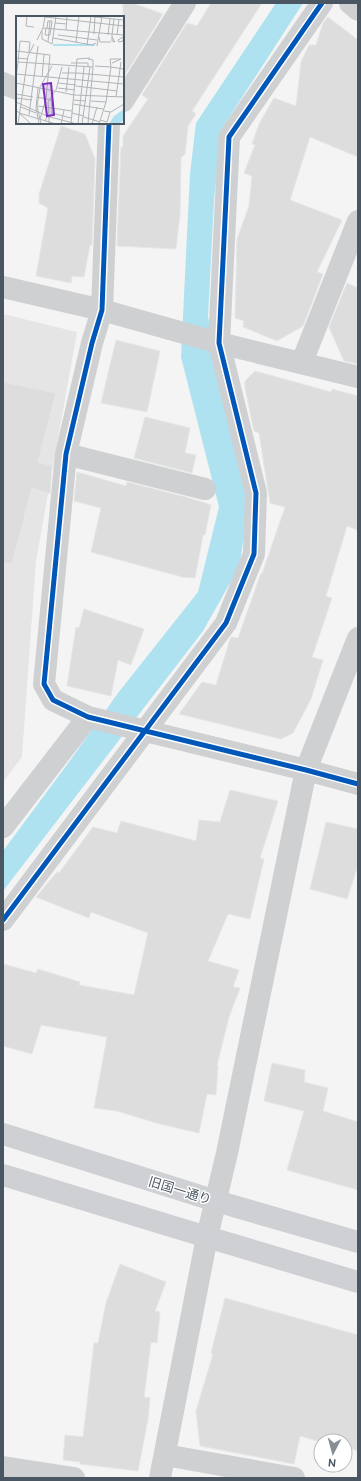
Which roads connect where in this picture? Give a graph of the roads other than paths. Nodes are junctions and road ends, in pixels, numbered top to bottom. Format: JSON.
{"nodes":[{"id":1,"x":185,"y":3,"type":"edge"},
{"id":2,"x":322,"y":3,"type":"edge"},
{"id":3,"x":350,"y":3,"type":"edge"},
{"id":4,"x":358,"y":10,"type":"edge"},
{"id":5,"x":3,"y":84,"type":"edge"},
{"id":6,"x":16,"y":89,"type":"edge"},
{"id":7,"x":124,"y":99,"type":"edge"},
{"id":8,"x":108,"y":124,"type":"edge"},
{"id":9,"x":358,"y":220,"type":"edge"},
{"id":10,"x":3,"y":286,"type":"edge"},
{"id":11,"x":102,"y":310,"type":"junction"},
{"id":12,"x":219,"y":343,"type":"junction"},
{"id":13,"x":302,"y":362,"type":"junction"},
{"id":14,"x":358,"y":377,"type":"edge"},
{"id":15,"x":66,"y":454,"type":"junction"},
{"id":16,"x":205,"y":489,"type":"dead end"},
{"id":17,"x":358,"y":638,"type":"edge"},
{"id":18,"x":88,"y":717,"type":"junction"},
{"id":19,"x":145,"y":732,"type":"junction"},
{"id":20,"x":306,"y":770,"type":"junction"},
{"id":21,"x":358,"y":784,"type":"edge"},
{"id":22,"x":3,"y":827,"type":"edge"},
{"id":23,"x":3,"y":920,"type":"edge"},
{"id":24,"x":3,"y":1134,"type":"edge"},
{"id":25,"x":3,"y":1175,"type":"edge"},
{"id":26,"x":216,"y":1201,"type":"junction"},
{"id":27,"x":207,"y":1237,"type":"junction"},
{"id":28,"x":358,"y":1242,"type":"edge"},
{"id":29,"x":358,"y":1282,"type":"edge"},
{"id":30,"x":165,"y":1455,"type":"junction"},
{"id":31,"x":3,"y":1467,"type":"edge"},
{"id":32,"x":74,"y":1478,"type":"edge"},
{"id":33,"x":160,"y":1478,"type":"edge"},
{"id":34,"x":294,"y":1478,"type":"edge"}],
"edges":[{"from":1,"to":7,"type":"street"},
{"from":2,"to":12,"type":"street"},
{"from":3,"to":4,"type":"street"},
{"from":5,"to":6,"type":"street"},
{"from":8,"to":11,"type":"street"},
{"from":9,"to":13,"type":"street"},
{"from":10,"to":11,"type":"street"},
{"from":11,"to":12,"type":"street"},
{"from":11,"to":15,"type":"street"},
{"from":12,"to":13,"type":"street"},
{"from":12,"to":19,"type":"street"},
{"from":13,"to":14,"type":"street"},
{"from":15,"to":16,"type":"street"},
{"from":15,"to":18,"type":"street"},
{"from":17,"to":20,"type":"street"},
{"from":18,"to":19,"type":"street"},
{"from":18,"to":22,"type":"street"},
{"from":19,"to":20,"type":"street"},
{"from":19,"to":23,"type":"street"},
{"from":20,"to":21,"type":"street"},
{"from":20,"to":26,"type":"street"},
{"from":24,"to":26,"type":"main road","name":"旧国一通り"},
{"from":25,"to":27,"type":"main road"},
{"from":26,"to":27,"type":"street"},
{"from":26,"to":28,"type":"main road","name":"旧国一通り"},
{"from":27,"to":29,"type":"main road"},
{"from":27,"to":30,"type":"street"},
{"from":30,"to":33,"type":"street"},
{"from":30,"to":34,"type":"street"},
{"from":31,"to":32,"type":"street"}]}
